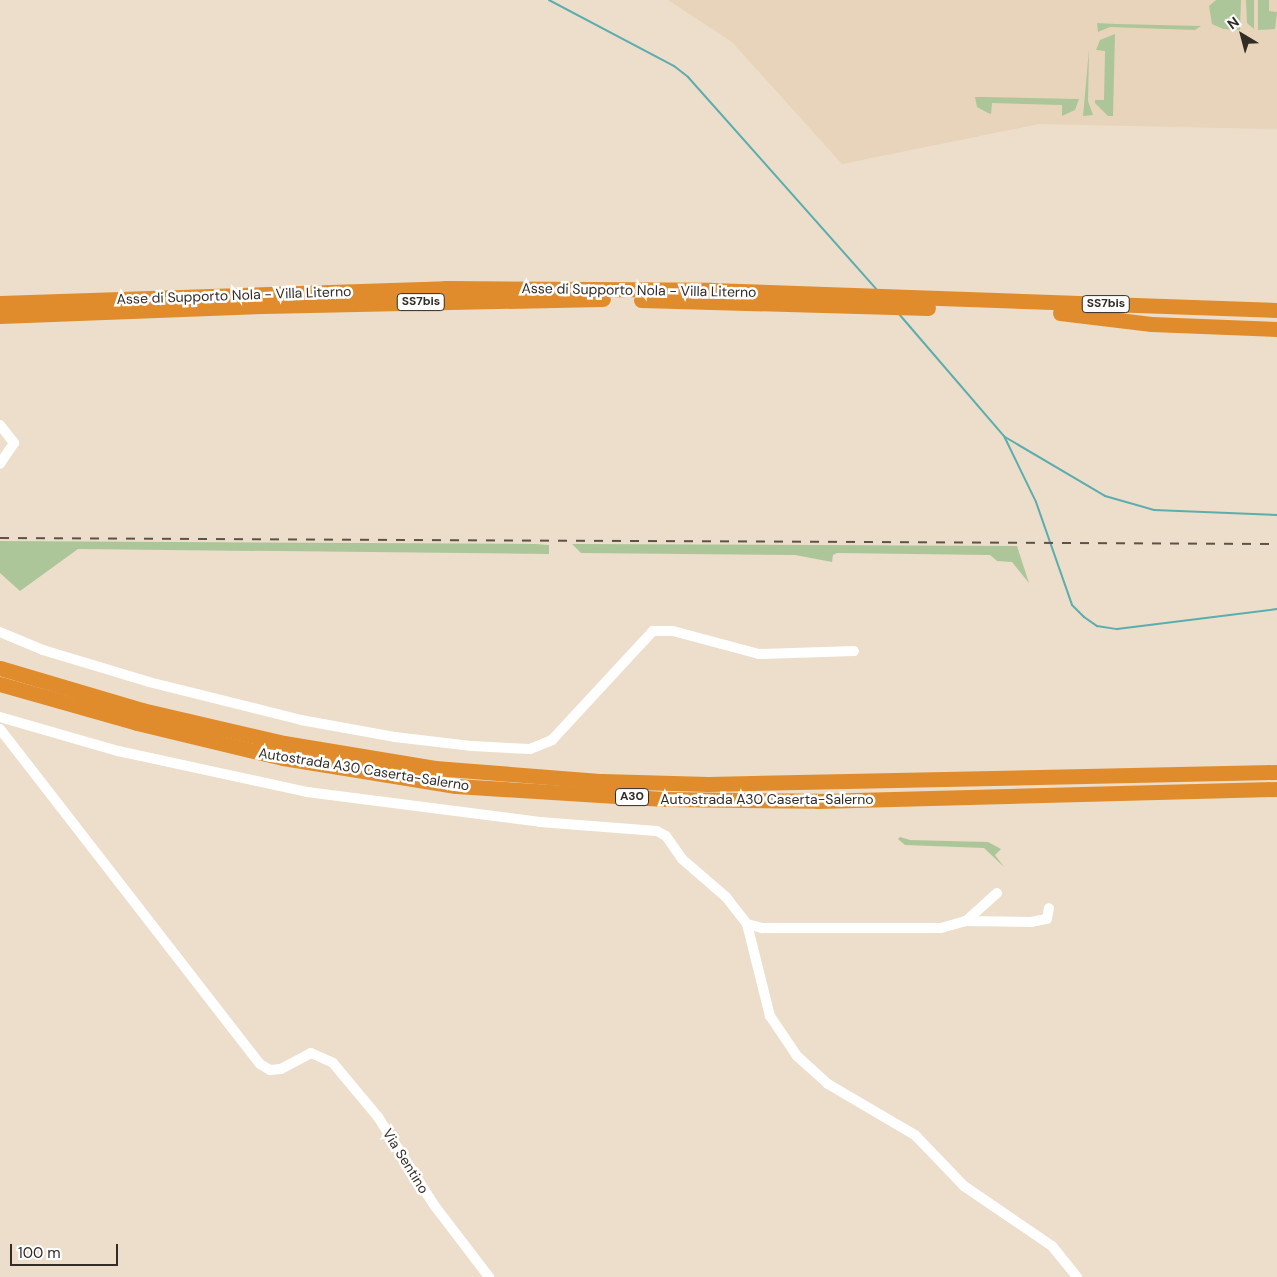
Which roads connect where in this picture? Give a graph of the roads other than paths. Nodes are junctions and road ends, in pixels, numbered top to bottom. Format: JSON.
{"nodes":[{"id":1,"x":838,"y":300,"type":"junction"},
{"id":2,"x":0,"y":303,"type":"edge"},
{"id":3,"x":940,"y":304,"type":"junction"},
{"id":4,"x":1277,"y":310,"type":"edge"},
{"id":5,"x":1060,"y":313,"type":"junction"},
{"id":6,"x":0,"y":316,"type":"edge"},
{"id":7,"x":1277,"y":320,"type":"edge"},
{"id":8,"x":1277,"y":329,"type":"edge"},
{"id":9,"x":0,"y":425,"type":"edge"},
{"id":10,"x":0,"y":464,"type":"edge"},
{"id":11,"x":0,"y":632,"type":"edge"},
{"id":12,"x":854,"y":651,"type":"dead end"},
{"id":13,"x":0,"y":668,"type":"edge"},
{"id":14,"x":0,"y":684,"type":"edge"},
{"id":15,"x":0,"y":717,"type":"edge"},
{"id":16,"x":0,"y":729,"type":"edge"},
{"id":17,"x":1277,"y":772,"type":"edge"},
{"id":18,"x":1277,"y":789,"type":"edge"},
{"id":19,"x":997,"y":893,"type":"dead end"},
{"id":20,"x":1049,"y":908,"type":"dead end"},
{"id":21,"x":966,"y":921,"type":"junction"},
{"id":22,"x":747,"y":924,"type":"junction"},
{"id":23,"x":489,"y":1277,"type":"edge"},
{"id":24,"x":1077,"y":1277,"type":"edge"}],
"edges":[{"from":1,"to":2,"type":"highway","name":"Asse di Supporto Nola - Villa Literno","number":"SS7bis"},
{"from":1,"to":3,"type":"highway","name":"Asse di Supporto Nola - Villa Literno","number":"SS7bis"},
{"from":1,"to":6,"type":"highway","name":"Asse di Supporto Nola - Villa Literno","number":"SS7bis"},
{"from":3,"to":4,"type":"highway","name":"Asse di Supporto Nola - Villa Literno","number":"SS7bis"},
{"from":3,"to":5,"type":"highway","name":"Asse di Supporto Nola - Villa Literno","number":"SS7bis"},
{"from":5,"to":7,"type":"highway","name":"Asse di Supporto Nola - Villa Literno","number":"SS7bis"},
{"from":5,"to":8,"type":"highway"},
{"from":9,"to":10,"type":"street"},
{"from":11,"to":12,"type":"street"},
{"from":13,"to":17,"type":"highway","name":"Autostrada A30 Caserta-Salerno","number":"A30"},
{"from":14,"to":18,"type":"highway","name":"Autostrada A30 Caserta-Salerno","number":"A30"},
{"from":15,"to":22,"type":"street"},
{"from":16,"to":23,"type":"street","name":"Via Sentino"},
{"from":19,"to":21,"type":"street"},
{"from":20,"to":21,"type":"street"},
{"from":21,"to":22,"type":"street"},
{"from":22,"to":24,"type":"street"}]}
